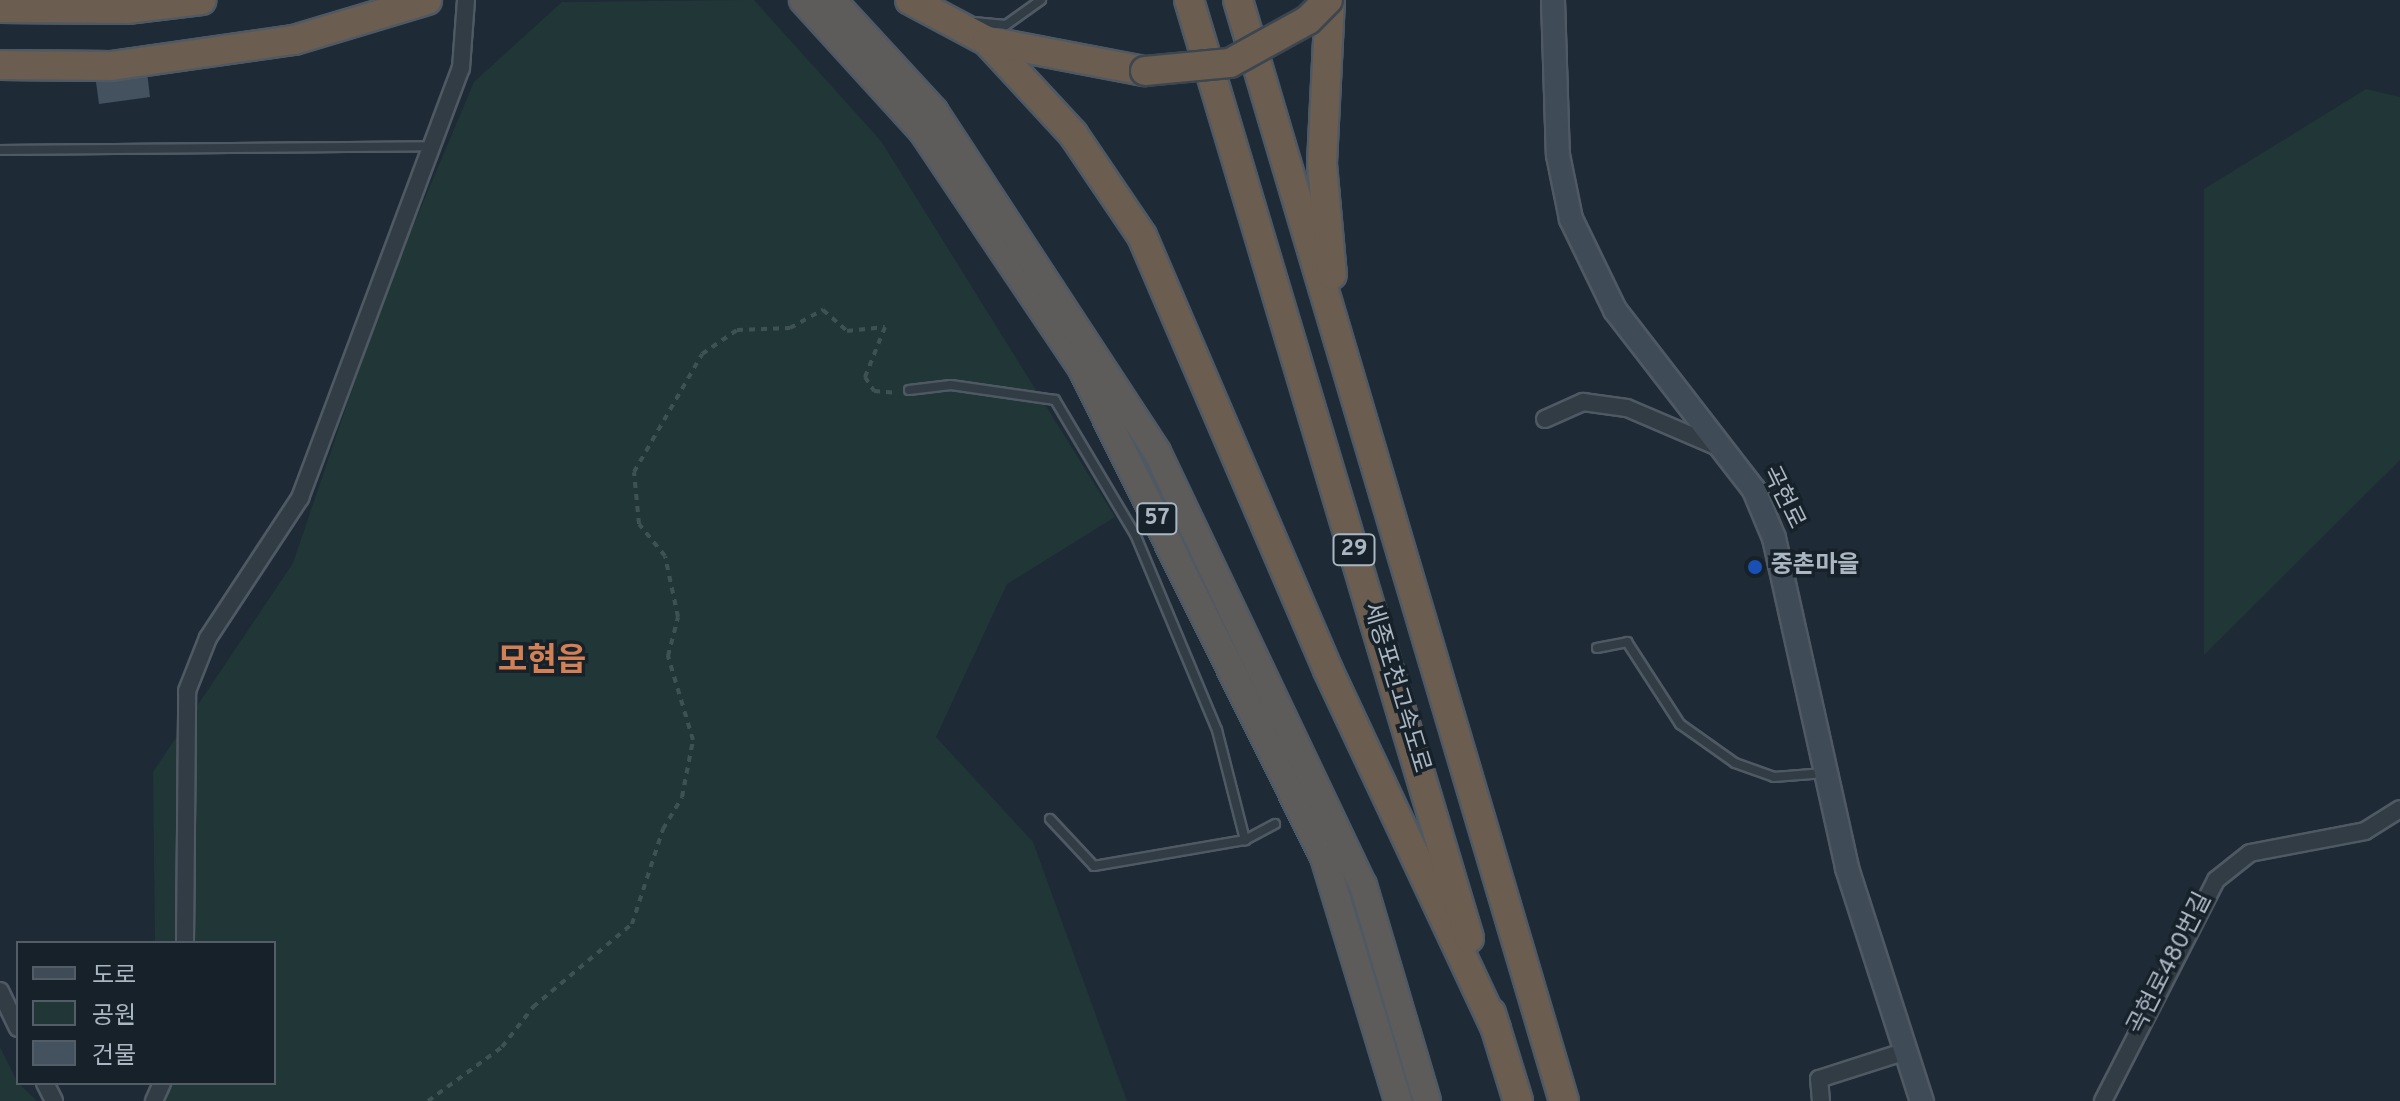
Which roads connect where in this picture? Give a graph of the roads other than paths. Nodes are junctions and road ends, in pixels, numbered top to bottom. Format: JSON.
{"nodes":[{"id":1,"x":201,"y":0,"type":"edge"},
{"id":2,"x":427,"y":0,"type":"edge"},
{"id":3,"x":466,"y":0,"type":"edge"},
{"id":4,"x":803,"y":0,"type":"edge"},
{"id":5,"x":832,"y":0,"type":"edge"},
{"id":6,"x":910,"y":0,"type":"edge"},
{"id":7,"x":1041,"y":0,"type":"edge"},
{"id":8,"x":1189,"y":0,"type":"edge"},
{"id":9,"x":1238,"y":0,"type":"edge"},
{"id":10,"x":1329,"y":0,"type":"edge"},
{"id":11,"x":1553,"y":0,"type":"edge"},
{"id":12,"x":0,"y":8,"type":"edge"},
{"id":13,"x":948,"y":20,"type":"junction"},
{"id":14,"x":987,"y":41,"type":"junction"},
{"id":15,"x":0,"y":65,"type":"edge"},
{"id":16,"x":432,"y":146,"type":"junction"},
{"id":17,"x":0,"y":150,"type":"edge"},
{"id":18,"x":909,"y":390,"type":"road end"},
{"id":19,"x":1545,"y":419,"type":"dead end"},
{"id":20,"x":1363,"y":425,"type":"junction"},
{"id":21,"x":1726,"y":450,"type":"junction"},
{"id":22,"x":1597,"y":648,"type":"dead end"},
{"id":23,"x":1826,"y":773,"type":"junction"},
{"id":24,"x":2400,"y":809,"type":"edge"},
{"id":25,"x":1050,"y":819,"type":"dead end"},
{"id":26,"x":1275,"y":824,"type":"dead end"},
{"id":27,"x":1245,"y":840,"type":"junction"},
{"id":28,"x":185,"y":941,"type":"edge"},
{"id":29,"x":0,"y":991,"type":"edge"},
{"id":30,"x":16,"y":1024,"type":"edge"},
{"id":31,"x":1496,"y":1029,"type":"junction"},
{"id":32,"x":1903,"y":1052,"type":"junction"},
{"id":33,"x":1398,"y":1101,"type":"edge"},
{"id":34,"x":1427,"y":1101,"type":"edge"},
{"id":35,"x":1518,"y":1101,"type":"edge"},
{"id":36,"x":1564,"y":1101,"type":"edge"},
{"id":37,"x":1821,"y":1101,"type":"edge"},
{"id":38,"x":1922,"y":1101,"type":"edge"},
{"id":39,"x":2103,"y":1101,"type":"edge"}],
"edges":[{"from":1,"to":12,"type":"highway"},
{"from":2,"to":15,"type":"highway"},
{"from":3,"to":16,"type":"street"},
{"from":4,"to":33,"type":"highway","number":"57"},
{"from":5,"to":34,"type":"highway","number":"57"},
{"from":6,"to":13,"type":"highway"},
{"from":7,"to":13,"type":"lane"},
{"from":8,"to":31,"type":"highway","name":"세종포천고속도로","number":"29"},
{"from":9,"to":20,"type":"highway","name":"세종포천고속도로","number":"29"},
{"from":10,"to":14,"type":"highway","bridge":true},
{"from":10,"to":20,"type":"highway"},
{"from":11,"to":21,"type":"main road","name":"곡현로"},
{"from":13,"to":14,"type":"highway"},
{"from":14,"to":31,"type":"highway"},
{"from":16,"to":17,"type":"lane"},
{"from":16,"to":28,"type":"street"},
{"from":18,"to":27,"type":"lane"},
{"from":19,"to":21,"type":"street"},
{"from":20,"to":36,"type":"highway","name":"세종포천고속도로","number":"29"},
{"from":21,"to":23,"type":"main road","name":"곡현로"},
{"from":22,"to":23,"type":"lane"},
{"from":23,"to":32,"type":"main road","name":"곡현로"},
{"from":24,"to":39,"type":"street","name":"곡현로480번길"},
{"from":25,"to":27,"type":"lane"},
{"from":26,"to":27,"type":"lane"},
{"from":29,"to":30,"type":"street"},
{"from":31,"to":35,"type":"highway","name":"세종포천고속도로","number":"29"},
{"from":32,"to":37,"type":"street"},
{"from":32,"to":38,"type":"main road","name":"곡현로"}]}
